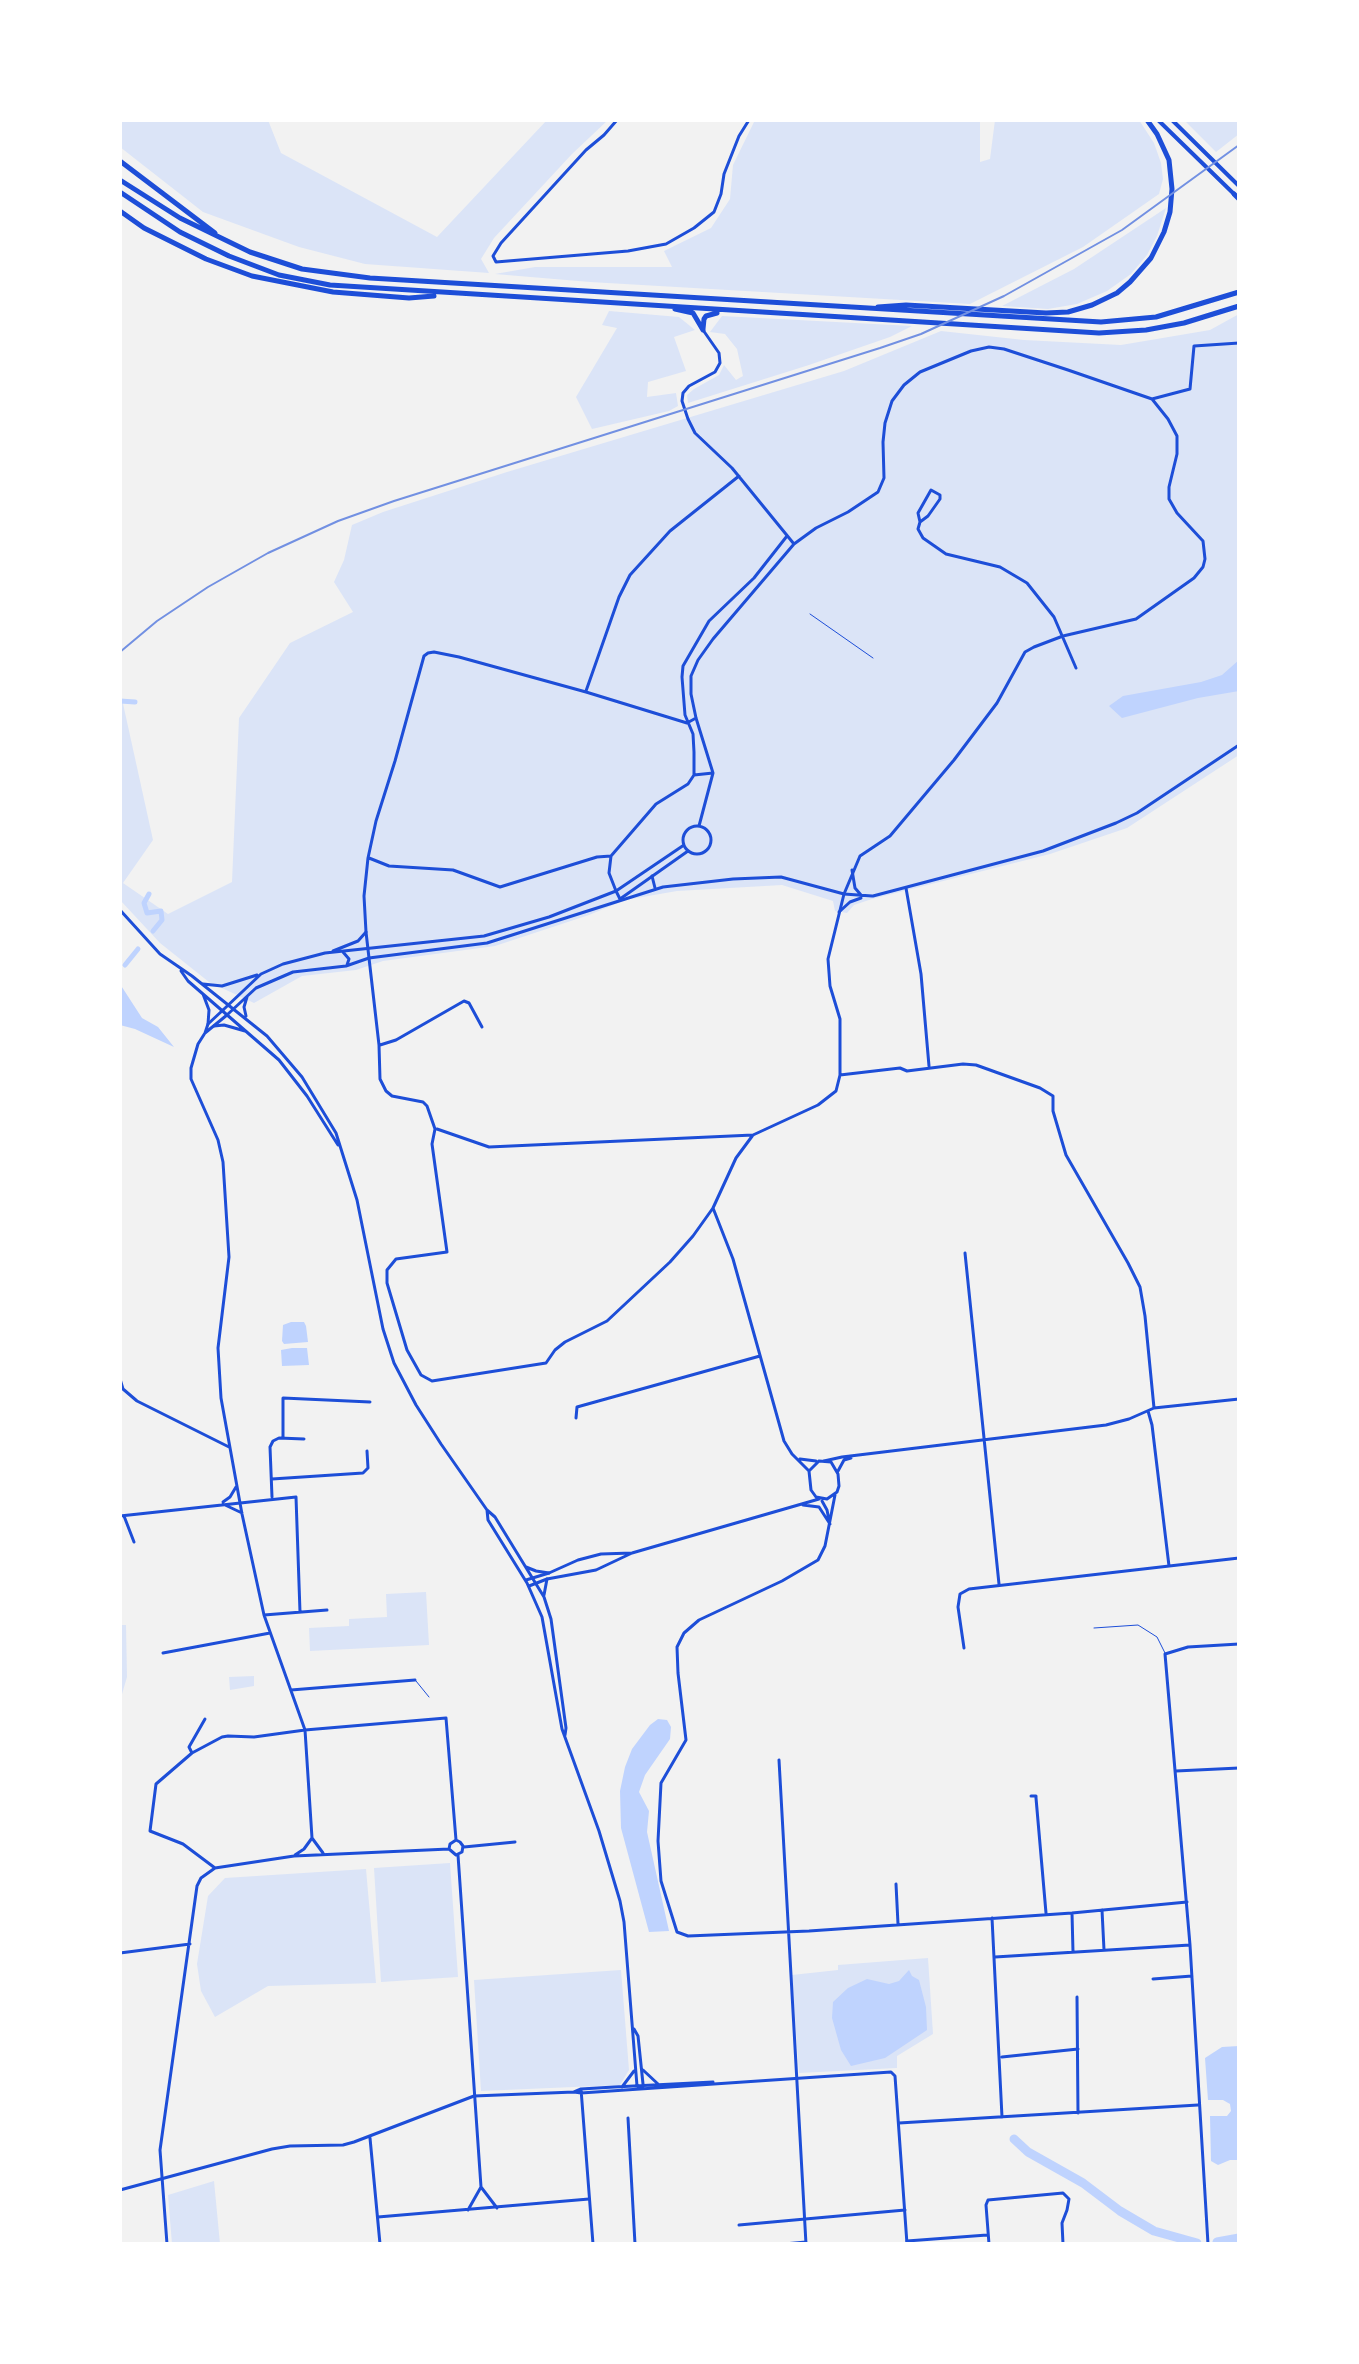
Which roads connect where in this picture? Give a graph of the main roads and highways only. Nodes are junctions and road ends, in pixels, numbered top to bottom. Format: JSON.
{"nodes":[{"id":1,"x":1147,"y":120,"type":"edge"},
{"id":2,"x":1158,"y":120,"type":"edge"},
{"id":3,"x":1172,"y":120,"type":"edge"},
{"id":4,"x":120,"y":161,"type":"edge"},
{"id":5,"x":120,"y":180,"type":"edge"},
{"id":6,"x":1239,"y":186,"type":"edge"},
{"id":7,"x":120,"y":192,"type":"edge"},
{"id":8,"x":1237,"y":196,"type":"edge"},
{"id":9,"x":120,"y":211,"type":"edge"},
{"id":10,"x":227,"y":242,"type":"junction"},
{"id":11,"x":1239,"y":292,"type":"edge"},
{"id":12,"x":451,"y":294,"type":"junction"},
{"id":13,"x":670,"y":306,"type":"junction"},
{"id":14,"x":1239,"y":306,"type":"edge"},
{"id":15,"x":732,"y":311,"type":"junction"},
{"id":16,"x":1045,"y":317,"type":"junction"}],
"edges":[{"from":1,"to":16,"type":"highway"},
{"from":2,"to":8,"type":"main road"},
{"from":3,"to":6,"type":"main road"},
{"from":4,"to":10,"type":"highway"},
{"from":5,"to":10,"type":"highway"},
{"from":7,"to":12,"type":"highway"},
{"from":9,"to":12,"type":"highway"},
{"from":10,"to":16,"type":"highway"},
{"from":11,"to":16,"type":"highway"},
{"from":12,"to":13,"type":"highway"},
{"from":13,"to":15,"type":"highway"},
{"from":13,"to":15,"type":"highway"},
{"from":14,"to":15,"type":"highway"}]}
